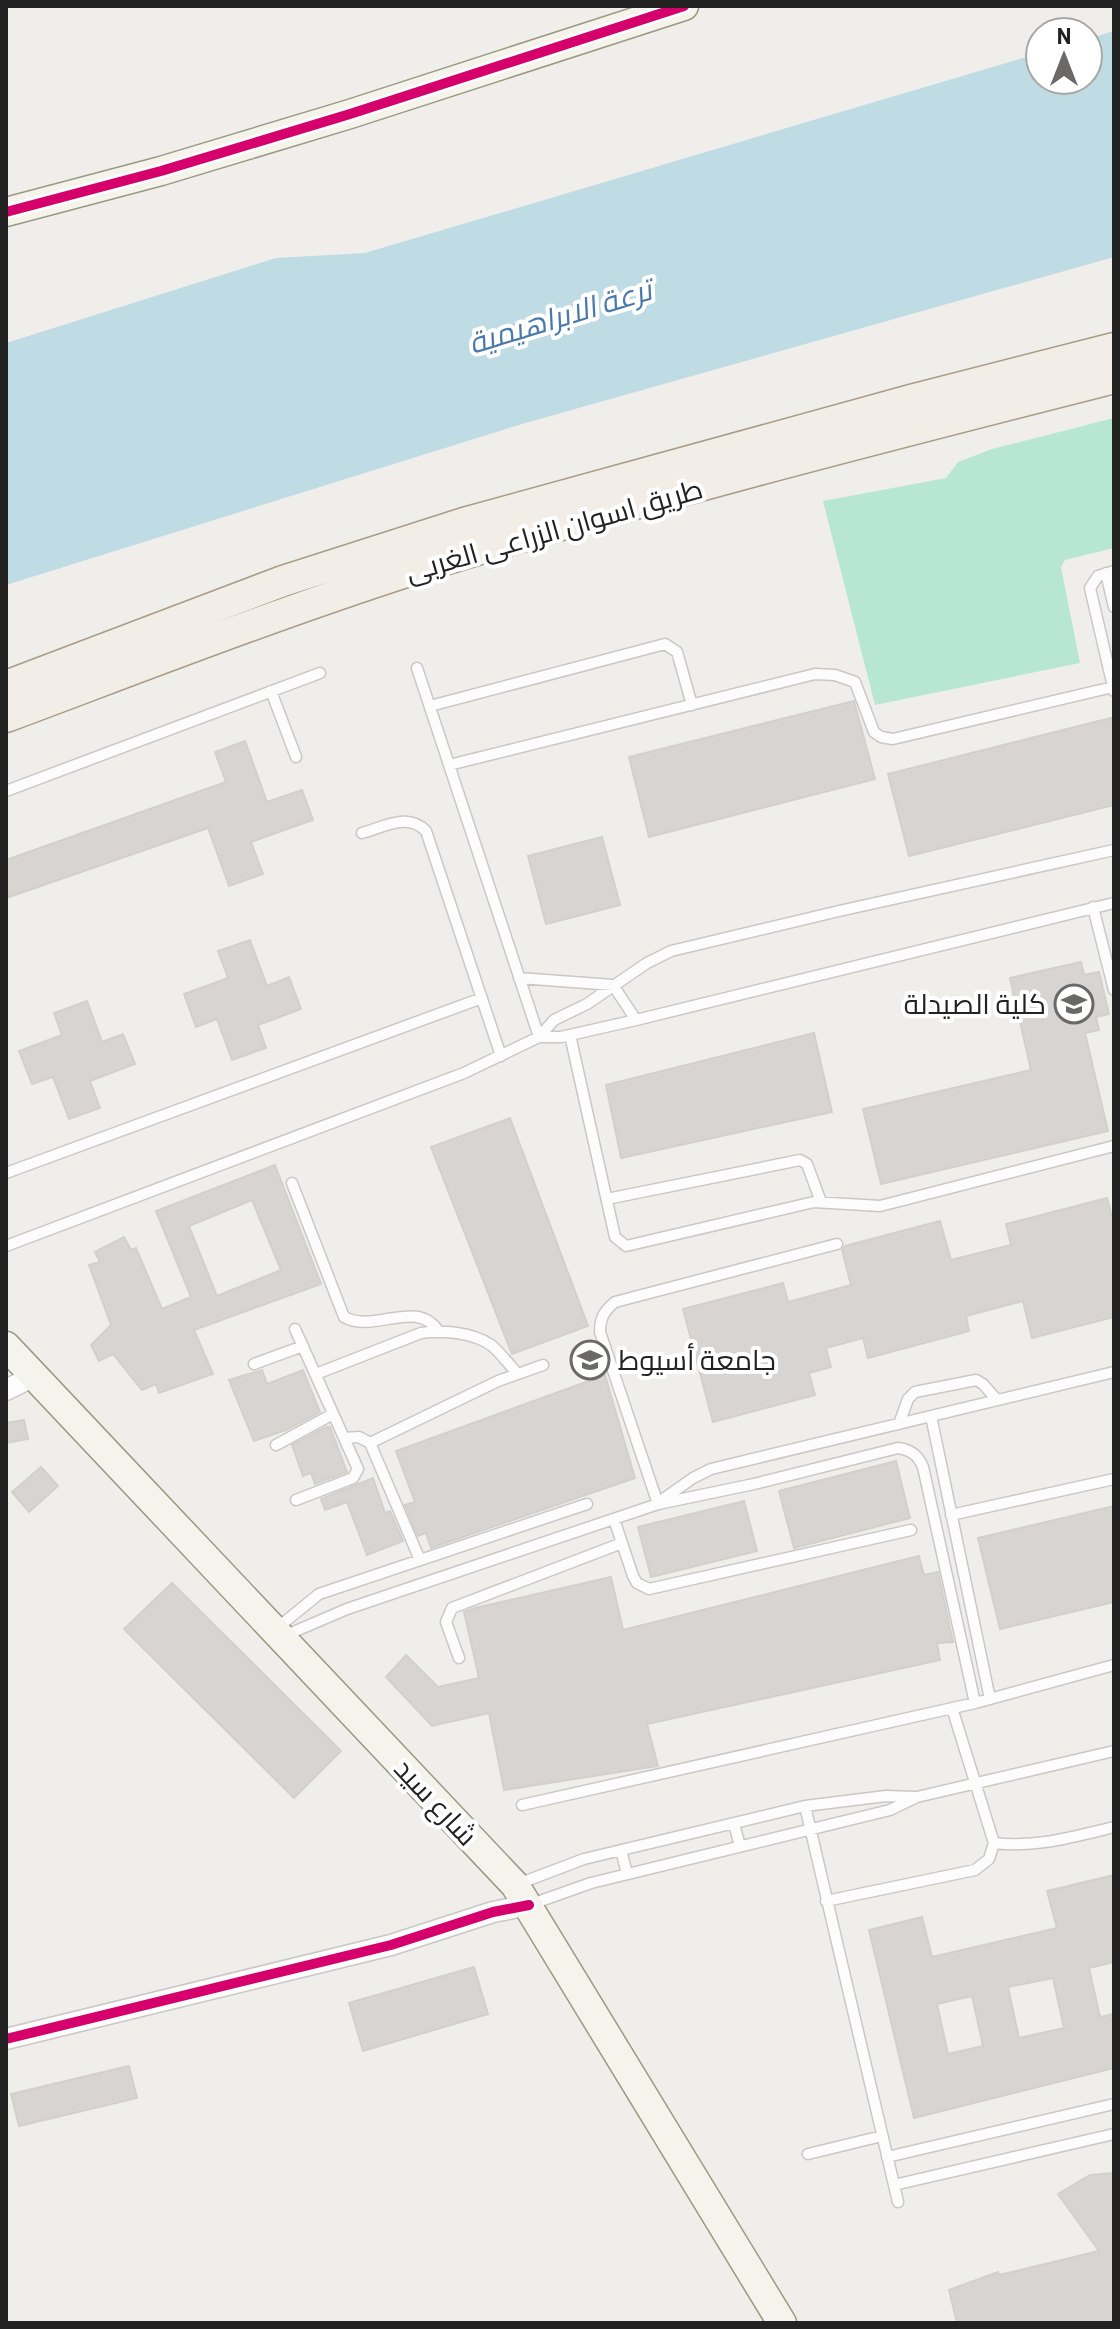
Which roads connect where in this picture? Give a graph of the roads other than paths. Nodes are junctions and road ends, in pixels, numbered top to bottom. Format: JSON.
{"nodes":[{"id":1,"x":676,"y":7,"type":"edge"},
{"id":2,"x":6,"y":212,"type":"edge"},
{"id":3,"x":1114,"y":348,"type":"edge"},
{"id":4,"x":1114,"y":378,"type":"edge"},
{"id":5,"x":1110,"y":572,"type":"edge"},
{"id":6,"x":1114,"y":607,"type":"edge"},
{"id":7,"x":417,"y":668,"type":"dead end"},
{"id":8,"x":320,"y":673,"type":"dead end"},
{"id":9,"x":6,"y":686,"type":"edge"},
{"id":10,"x":1113,"y":689,"type":"edge"},
{"id":11,"x":271,"y":691,"type":"junction"},
{"id":12,"x":692,"y":705,"type":"junction"},
{"id":13,"x":430,"y":706,"type":"junction"},
{"id":14,"x":6,"y":717,"type":"edge"},
{"id":15,"x":296,"y":757,"type":"dead end"},
{"id":16,"x":449,"y":765,"type":"junction"},
{"id":17,"x":6,"y":791,"type":"edge"},
{"id":18,"x":362,"y":833,"type":"dead end"},
{"id":19,"x":1114,"y":850,"type":"edge"},
{"id":20,"x":1114,"y":903,"type":"edge"},
{"id":21,"x":1093,"y":907,"type":"junction"},
{"id":22,"x":1109,"y":953,"type":"edge"},
{"id":23,"x":519,"y":978,"type":"junction"},
{"id":24,"x":613,"y":985,"type":"junction"},
{"id":25,"x":1114,"y":990,"type":"edge"},
{"id":26,"x":482,"y":998,"type":"junction"},
{"id":27,"x":636,"y":1020,"type":"junction"},
{"id":28,"x":570,"y":1035,"type":"junction"},
{"id":29,"x":539,"y":1037,"type":"junction"},
{"id":30,"x":501,"y":1056,"type":"junction"},
{"id":31,"x":1114,"y":1146,"type":"edge"},
{"id":32,"x":6,"y":1173,"type":"edge"},
{"id":33,"x":292,"y":1183,"type":"dead end"},
{"id":34,"x":607,"y":1199,"type":"junction"},
{"id":35,"x":821,"y":1202,"type":"junction"},
{"id":36,"x":837,"y":1244,"type":"dead end"},
{"id":37,"x":6,"y":1246,"type":"edge"},
{"id":38,"x":295,"y":1329,"type":"dead end"},
{"id":39,"x":439,"y":1332,"type":"junction"},
{"id":40,"x":6,"y":1346,"type":"edge"},
{"id":41,"x":303,"y":1346,"type":"junction"},
{"id":42,"x":254,"y":1364,"type":"dead end"},
{"id":43,"x":543,"y":1365,"type":"dead end"},
{"id":44,"x":1114,"y":1372,"type":"edge"},
{"id":45,"x":316,"y":1374,"type":"junction"},
{"id":46,"x":518,"y":1374,"type":"junction"},
{"id":47,"x":34,"y":1376,"type":"junction"},
{"id":48,"x":6,"y":1390,"type":"edge"},
{"id":49,"x":997,"y":1400,"type":"junction"},
{"id":50,"x":333,"y":1414,"type":"junction"},
{"id":51,"x":931,"y":1416,"type":"junction"},
{"id":52,"x":899,"y":1424,"type":"junction"},
{"id":53,"x":344,"y":1438,"type":"junction"},
{"id":54,"x":370,"y":1443,"type":"junction"},
{"id":55,"x":276,"y":1445,"type":"dead end"},
{"id":56,"x":1114,"y":1479,"type":"edge"},
{"id":57,"x":296,"y":1500,"type":"dead end"},
{"id":58,"x":587,"y":1504,"type":"dead end"},
{"id":59,"x":658,"y":1504,"type":"junction"},
{"id":60,"x":951,"y":1515,"type":"junction"},
{"id":61,"x":614,"y":1519,"type":"junction"},
{"id":62,"x":911,"y":1530,"type":"dead end"},
{"id":63,"x":622,"y":1543,"type":"junction"},
{"id":64,"x":420,"y":1560,"type":"junction"},
{"id":65,"x":278,"y":1634,"type":"junction"},
{"id":66,"x":459,"y":1658,"type":"dead end"},
{"id":67,"x":1114,"y":1665,"type":"edge"},
{"id":68,"x":990,"y":1699,"type":"junction"},
{"id":69,"x":975,"y":1703,"type":"junction"},
{"id":70,"x":952,"y":1708,"type":"junction"},
{"id":71,"x":1114,"y":1751,"type":"edge"},
{"id":72,"x":975,"y":1783,"type":"junction"},
{"id":73,"x":917,"y":1797,"type":"junction"},
{"id":74,"x":522,"y":1805,"type":"dead end"},
{"id":75,"x":805,"y":1806,"type":"junction"},
{"id":76,"x":734,"y":1824,"type":"junction"},
{"id":77,"x":1114,"y":1827,"type":"edge"},
{"id":78,"x":810,"y":1829,"type":"junction"},
{"id":79,"x":994,"y":1843,"type":"junction"},
{"id":80,"x":740,"y":1846,"type":"junction"},
{"id":81,"x":621,"y":1850,"type":"junction"},
{"id":82,"x":627,"y":1874,"type":"junction"},
{"id":83,"x":522,"y":1895,"type":"junction"},
{"id":84,"x":826,"y":1901,"type":"junction"},
{"id":85,"x":6,"y":2039,"type":"edge"},
{"id":86,"x":1114,"y":2104,"type":"edge"},
{"id":87,"x":1114,"y":2134,"type":"edge"},
{"id":88,"x":882,"y":2136,"type":"junction"},
{"id":89,"x":808,"y":2154,"type":"dead end"},
{"id":90,"x":887,"y":2157,"type":"junction"},
{"id":91,"x":894,"y":2185,"type":"junction"},
{"id":92,"x":898,"y":2202,"type":"dead end"},
{"id":93,"x":782,"y":2323,"type":"edge"}],
"edges":[{"from":1,"to":2,"type":"main road"},
{"from":3,"to":9,"type":"main road","name":"طريق اسوان الزراعى الغربى"},
{"from":4,"to":14,"type":"main road","name":"طريق اسوان الزراعى الغربى"},
{"from":5,"to":6,"type":"lane"},
{"from":5,"to":10,"type":"lane"},
{"from":7,"to":13,"type":"lane"},
{"from":8,"to":11,"type":"lane"},
{"from":10,"to":12,"type":"lane"},
{"from":11,"to":15,"type":"lane"},
{"from":11,"to":17,"type":"lane"},
{"from":12,"to":13,"type":"lane"},
{"from":12,"to":16,"type":"lane"},
{"from":13,"to":16,"type":"lane"},
{"from":16,"to":23,"type":"lane"},
{"from":18,"to":26,"type":"lane"},
{"from":19,"to":24,"type":"lane"},
{"from":20,"to":21,"type":"lane"},
{"from":21,"to":22,"type":"lane"},
{"from":21,"to":27,"type":"lane"},
{"from":22,"to":25,"type":"lane"},
{"from":23,"to":24,"type":"lane"},
{"from":23,"to":29,"type":"lane"},
{"from":24,"to":27,"type":"lane"},
{"from":24,"to":29,"type":"lane"},
{"from":26,"to":30,"type":"lane"},
{"from":26,"to":32,"type":"lane"},
{"from":27,"to":28,"type":"lane"},
{"from":28,"to":29,"type":"lane"},
{"from":28,"to":34,"type":"lane"},
{"from":29,"to":30,"type":"lane"},
{"from":30,"to":37,"type":"lane"},
{"from":31,"to":35,"type":"lane"},
{"from":33,"to":39,"type":"lane"},
{"from":34,"to":35,"type":"lane"},
{"from":34,"to":35,"type":"lane"},
{"from":36,"to":59,"type":"lane"},
{"from":38,"to":41,"type":"lane"},
{"from":39,"to":45,"type":"lane"},
{"from":39,"to":46,"type":"lane"},
{"from":40,"to":47,"type":"main road","name":"شارع سيد"},
{"from":41,"to":42,"type":"lane"},
{"from":41,"to":45,"type":"lane"},
{"from":43,"to":46,"type":"lane"},
{"from":44,"to":49,"type":"lane"},
{"from":45,"to":50,"type":"lane"},
{"from":46,"to":54,"type":"lane"},
{"from":47,"to":48,"type":"street"},
{"from":47,"to":65,"type":"main road","name":"شارع سيد"},
{"from":49,"to":51,"type":"lane"},
{"from":49,"to":52,"type":"lane"},
{"from":50,"to":53,"type":"lane"},
{"from":50,"to":55,"type":"lane"},
{"from":51,"to":52,"type":"lane"},
{"from":51,"to":60,"type":"lane"},
{"from":52,"to":59,"type":"lane"},
{"from":53,"to":54,"type":"lane"},
{"from":53,"to":57,"type":"lane"},
{"from":54,"to":64,"type":"lane"},
{"from":56,"to":60,"type":"lane"},
{"from":58,"to":64,"type":"lane"},
{"from":59,"to":61,"type":"lane"},
{"from":59,"to":69,"type":"lane"},
{"from":60,"to":68,"type":"lane"},
{"from":61,"to":63,"type":"lane"},
{"from":61,"to":65,"type":"lane"},
{"from":62,"to":63,"type":"lane"},
{"from":63,"to":66,"type":"lane"},
{"from":64,"to":65,"type":"lane"},
{"from":65,"to":83,"type":"main road","name":"شارع سيد"},
{"from":67,"to":68,"type":"lane"},
{"from":68,"to":69,"type":"lane"},
{"from":69,"to":70,"type":"lane"},
{"from":70,"to":72,"type":"lane"},
{"from":70,"to":74,"type":"lane"},
{"from":71,"to":72,"type":"lane"},
{"from":72,"to":73,"type":"lane"},
{"from":72,"to":79,"type":"lane"},
{"from":73,"to":75,"type":"lane"},
{"from":73,"to":78,"type":"lane"},
{"from":75,"to":76,"type":"lane"},
{"from":75,"to":78,"type":"lane"},
{"from":76,"to":80,"type":"lane"},
{"from":76,"to":81,"type":"lane"},
{"from":77,"to":79,"type":"lane"},
{"from":78,"to":80,"type":"lane"},
{"from":78,"to":84,"type":"lane"},
{"from":79,"to":84,"type":"lane"},
{"from":80,"to":82,"type":"lane"},
{"from":81,"to":82,"type":"lane"},
{"from":81,"to":83,"type":"lane"},
{"from":82,"to":83,"type":"lane"},
{"from":83,"to":85,"type":"street"},
{"from":83,"to":93,"type":"main road","name":"شارع سيد"},
{"from":84,"to":88,"type":"lane"},
{"from":86,"to":90,"type":"lane"},
{"from":87,"to":91,"type":"lane"},
{"from":88,"to":89,"type":"lane"},
{"from":88,"to":90,"type":"lane"},
{"from":90,"to":91,"type":"lane"},
{"from":91,"to":92,"type":"lane"}]}
